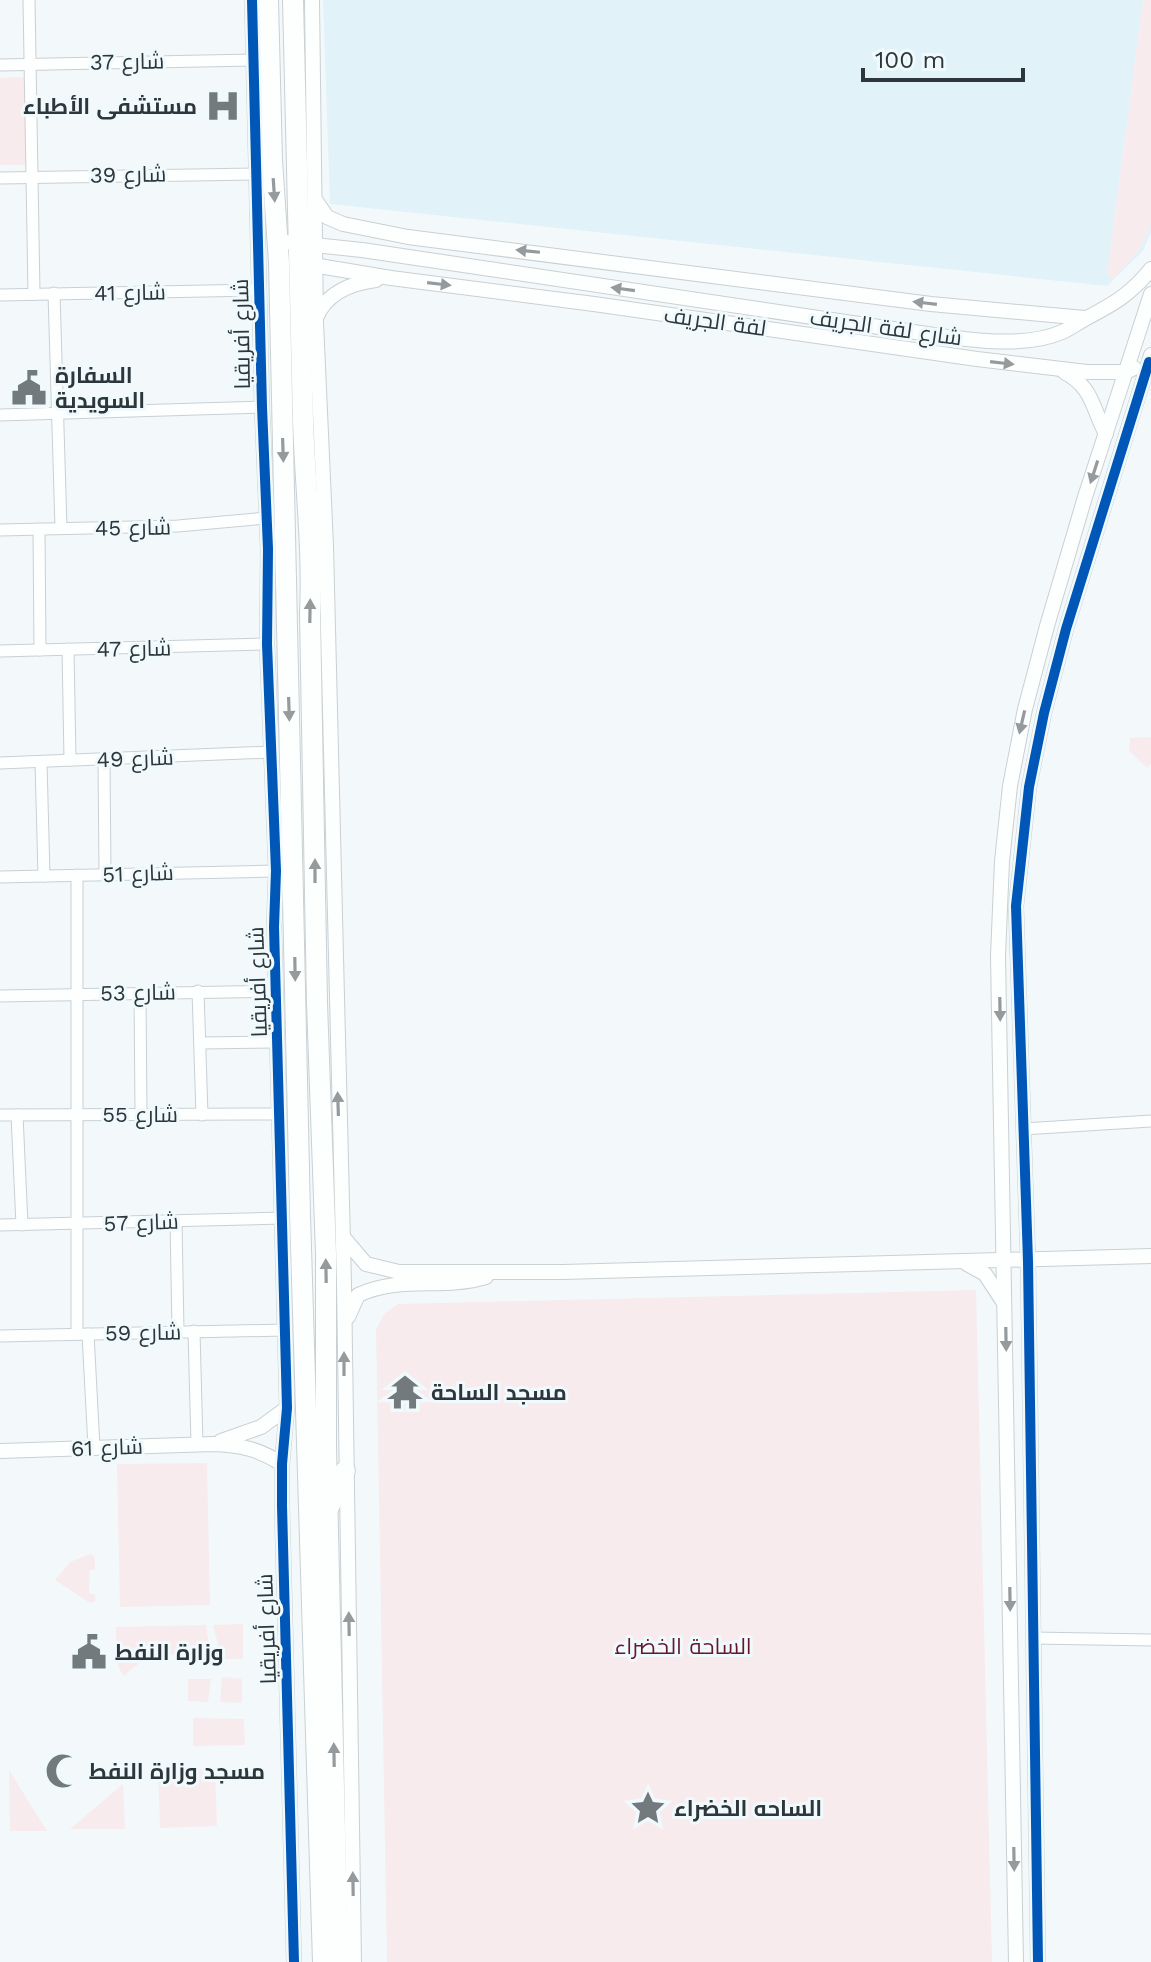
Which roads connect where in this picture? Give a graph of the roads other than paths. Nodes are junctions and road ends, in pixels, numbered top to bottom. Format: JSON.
{"nodes":[{"id":1,"x":29,"y":0,"type":"edge"},
{"id":2,"x":252,"y":0,"type":"edge"},
{"id":3,"x":268,"y":0,"type":"edge"},
{"id":4,"x":293,"y":0,"type":"edge"},
{"id":5,"x":312,"y":0,"type":"edge"},
{"id":6,"x":254,"y":60,"type":"junction"},
{"id":7,"x":31,"y":63,"type":"junction"},
{"id":8,"x":0,"y":65,"type":"edge"},
{"id":9,"x":256,"y":174,"type":"junction"},
{"id":10,"x":32,"y":176,"type":"junction"},
{"id":11,"x":0,"y":178,"type":"edge"},
{"id":12,"x":316,"y":201,"type":"junction"},
{"id":13,"x":297,"y":253,"type":"junction"},
{"id":14,"x":1151,"y":269,"type":"edge"},
{"id":15,"x":391,"y":278,"type":"junction"},
{"id":16,"x":260,"y":290,"type":"junction"},
{"id":17,"x":54,"y":293,"type":"junction"},
{"id":18,"x":34,"y":294,"type":"junction"},
{"id":19,"x":1151,"y":294,"type":"edge"},
{"id":20,"x":0,"y":295,"type":"edge"},
{"id":21,"x":1086,"y":318,"type":"junction"},
{"id":22,"x":316,"y":322,"type":"junction"},
{"id":23,"x":1150,"y":358,"type":"edge"},
{"id":24,"x":1060,"y":370,"type":"junction"},
{"id":25,"x":1126,"y":372,"type":"junction"},
{"id":26,"x":262,"y":407,"type":"junction"},
{"id":27,"x":59,"y":413,"type":"junction"},
{"id":28,"x":0,"y":415,"type":"edge"},
{"id":29,"x":1106,"y":434,"type":"junction"},
{"id":30,"x":266,"y":518,"type":"junction"},
{"id":31,"x":61,"y":528,"type":"junction"},
{"id":32,"x":39,"y":529,"type":"junction"},
{"id":33,"x":0,"y":530,"type":"edge"},
{"id":34,"x":326,"y":546,"type":"junction"},
{"id":35,"x":268,"y":549,"type":"junction"},
{"id":36,"x":287,"y":569,"type":"junction"},
{"id":37,"x":312,"y":572,"type":"junction"},
{"id":38,"x":267,"y":644,"type":"junction"},
{"id":39,"x":68,"y":649,"type":"junction"},
{"id":40,"x":40,"y":650,"type":"junction"},
{"id":41,"x":0,"y":651,"type":"edge"},
{"id":42,"x":271,"y":752,"type":"junction"},
{"id":43,"x":1014,"y":757,"type":"junction"},
{"id":44,"x":70,"y":760,"type":"junction"},
{"id":45,"x":104,"y":760,"type":"junction"},
{"id":46,"x":1033,"y":761,"type":"junction"},
{"id":47,"x":41,"y":762,"type":"junction"},
{"id":48,"x":0,"y":763,"type":"edge"},
{"id":49,"x":315,"y":803,"type":"junction"},
{"id":50,"x":292,"y":805,"type":"junction"},
{"id":51,"x":276,"y":871,"type":"junction"},
{"id":52,"x":105,"y":874,"type":"junction"},
{"id":53,"x":77,"y":875,"type":"junction"},
{"id":54,"x":44,"y":876,"type":"junction"},
{"id":55,"x":0,"y":877,"type":"edge"},
{"id":56,"x":998,"y":956,"type":"junction"},
{"id":57,"x":1017,"y":956,"type":"junction"},
{"id":58,"x":198,"y":991,"type":"junction"},
{"id":59,"x":277,"y":991,"type":"junction"},
{"id":60,"x":140,"y":993,"type":"junction"},
{"id":61,"x":76,"y":994,"type":"junction"},
{"id":62,"x":0,"y":996,"type":"edge"},
{"id":63,"x":317,"y":1003,"type":"junction"},
{"id":64,"x":336,"y":1014,"type":"junction"},
{"id":65,"x":278,"y":1042,"type":"junction"},
{"id":66,"x":200,"y":1043,"type":"junction"},
{"id":67,"x":77,"y":1114,"type":"junction"},
{"id":68,"x":141,"y":1114,"type":"junction"},
{"id":69,"x":280,"y":1114,"type":"junction"},
{"id":70,"x":0,"y":1115,"type":"edge"},
{"id":71,"x":17,"y":1115,"type":"junction"},
{"id":72,"x":202,"y":1115,"type":"junction"},
{"id":73,"x":1151,"y":1121,"type":"edge"},
{"id":74,"x":1023,"y":1129,"type":"junction"},
{"id":75,"x":283,"y":1218,"type":"junction"},
{"id":76,"x":176,"y":1221,"type":"junction"},
{"id":77,"x":77,"y":1224,"type":"junction"},
{"id":78,"x":0,"y":1225,"type":"edge"},
{"id":79,"x":22,"y":1225,"type":"junction"},
{"id":80,"x":343,"y":1237,"type":"junction"},
{"id":81,"x":1151,"y":1256,"type":"edge"},
{"id":82,"x":1005,"y":1261,"type":"junction"},
{"id":83,"x":1028,"y":1261,"type":"junction"},
{"id":84,"x":963,"y":1262,"type":"junction"},
{"id":85,"x":498,"y":1273,"type":"junction"},
{"id":86,"x":1006,"y":1305,"type":"junction"},
{"id":87,"x":285,"y":1330,"type":"junction"},
{"id":88,"x":178,"y":1331,"type":"junction"},
{"id":89,"x":194,"y":1331,"type":"junction"},
{"id":90,"x":344,"y":1333,"type":"junction"},
{"id":91,"x":82,"y":1334,"type":"junction"},
{"id":92,"x":0,"y":1336,"type":"edge"},
{"id":93,"x":287,"y":1408,"type":"junction"},
{"id":94,"x":197,"y":1444,"type":"junction"},
{"id":95,"x":213,"y":1444,"type":"junction"},
{"id":96,"x":94,"y":1447,"type":"junction"},
{"id":97,"x":0,"y":1451,"type":"edge"},
{"id":98,"x":282,"y":1464,"type":"junction"},
{"id":99,"x":345,"y":1471,"type":"junction"},
{"id":100,"x":327,"y":1510,"type":"junction"},
{"id":101,"x":1033,"y":1638,"type":"junction"},
{"id":102,"x":1151,"y":1640,"type":"edge"},
{"id":103,"x":326,"y":1833,"type":"junction"},
{"id":104,"x":294,"y":1962,"type":"edge"},
{"id":105,"x":323,"y":1962,"type":"edge"},
{"id":106,"x":338,"y":1962,"type":"edge"},
{"id":107,"x":354,"y":1962,"type":"edge"},
{"id":108,"x":1016,"y":1962,"type":"edge"},
{"id":109,"x":1038,"y":1962,"type":"edge"}],
"edges":[{"from":1,"to":7,"type":"street"},
{"from":2,"to":6,"type":"street","name":"شارع أفريقيا"},
{"from":3,"to":13,"type":"highway","name":"شارع أفريقيا","one_way":true},
{"from":4,"to":13,"type":"highway","name":"شارع أفريقيا"},
{"from":5,"to":12,"type":"street","name":"شارع أفريقيا"},
{"from":6,"to":7,"type":"street","name":"شارع 37"},
{"from":6,"to":9,"type":"street","name":"شارع أفريقيا"},
{"from":7,"to":8,"type":"street","name":"شارع 37"},
{"from":7,"to":10,"type":"street"},
{"from":9,"to":10,"type":"street","name":"شارع 39"},
{"from":9,"to":16,"type":"street","name":"شارع أفريقيا"},
{"from":10,"to":11,"type":"street","name":"شارع 39"},
{"from":10,"to":18,"type":"street"},
{"from":12,"to":13,"type":"street","name":"شارع أفريقيا"},
{"from":21,"to":12,"type":"street","one_way":true},
{"from":13,"to":15,"type":"street","name":"لفة الجريف"},
{"from":21,"to":13,"type":"street","name":"شارع لفة الجريف","one_way":true},
{"from":13,"to":22,"type":"street","name":"شارع أفريقيا"},
{"from":13,"to":36,"type":"highway","name":"شارع أفريقيا","one_way":true},
{"from":13,"to":37,"type":"highway","name":"شارع أفريقيا"},
{"from":14,"to":21,"type":"street","name":"شارع لفة الجريف"},
{"from":15,"to":22,"type":"street"},
{"from":15,"to":24,"type":"street","name":"لفة الجريف","one_way":true},
{"from":16,"to":17,"type":"street","name":"شارع 41"},
{"from":16,"to":26,"type":"street","name":"شارع أفريقيا"},
{"from":17,"to":18,"type":"street","name":"شارع 41"},
{"from":17,"to":27,"type":"street"},
{"from":18,"to":20,"type":"street","name":"شارع 41"},
{"from":19,"to":25,"type":"street"},
{"from":22,"to":34,"type":"street","name":"شارع أفريقيا"},
{"from":23,"to":25,"type":"street","name":"لفة الجريف"},
{"from":23,"to":46,"type":"street"},
{"from":24,"to":25,"type":"street","name":"لفة الجريف"},
{"from":24,"to":29,"type":"street"},
{"from":25,"to":29,"type":"street"},
{"from":26,"to":27,"type":"street"},
{"from":26,"to":30,"type":"street","name":"شارع أفريقيا"},
{"from":27,"to":28,"type":"street"},
{"from":27,"to":31,"type":"street"},
{"from":29,"to":43,"type":"street","one_way":true},
{"from":30,"to":31,"type":"street","name":"شارع 45"},
{"from":30,"to":35,"type":"street","name":"شارع أفريقيا"},
{"from":31,"to":32,"type":"street","name":"شارع 45"},
{"from":32,"to":33,"type":"street","name":"شارع 45"},
{"from":32,"to":40,"type":"street"},
{"from":34,"to":37,"type":"highway"},
{"from":34,"to":64,"type":"street","name":"شارع أفريقيا"},
{"from":35,"to":36,"type":"highway"},
{"from":35,"to":38,"type":"street","name":"شارع أفريقيا"},
{"from":36,"to":50,"type":"highway","name":"شارع أفريقيا","one_way":true},
{"from":49,"to":37,"type":"highway","name":"شارع أفريقيا","one_way":true},
{"from":38,"to":39,"type":"street","name":"شارع 47"},
{"from":38,"to":42,"type":"street","name":"شارع أفريقيا"},
{"from":39,"to":40,"type":"street","name":"شارع 47"},
{"from":39,"to":44,"type":"street"},
{"from":40,"to":41,"type":"street","name":"شارع 47"},
{"from":42,"to":45,"type":"street","name":"شارع 49"},
{"from":42,"to":51,"type":"street","name":"شارع أفريقيا"},
{"from":43,"to":46,"type":"street"},
{"from":43,"to":56,"type":"street"},
{"from":44,"to":45,"type":"street","name":"شارع 49"},
{"from":44,"to":47,"type":"street","name":"شارع 49"},
{"from":45,"to":52,"type":"street"},
{"from":46,"to":57,"type":"street"},
{"from":47,"to":48,"type":"street","name":"شارع 49"},
{"from":47,"to":54,"type":"street"},
{"from":49,"to":50,"type":"highway"},
{"from":63,"to":49,"type":"highway","name":"شارع أفريقيا","one_way":true},
{"from":50,"to":103,"type":"highway","name":"شارع أفريقيا","one_way":true},
{"from":51,"to":52,"type":"street","name":"شارع 51"},
{"from":51,"to":59,"type":"street","name":"شارع أفريقيا"},
{"from":52,"to":53,"type":"street","name":"شارع 51"},
{"from":53,"to":54,"type":"street","name":"شارع 51"},
{"from":53,"to":61,"type":"street"},
{"from":54,"to":55,"type":"street","name":"شارع 51"},
{"from":56,"to":57,"type":"street"},
{"from":56,"to":82,"type":"street","one_way":true},
{"from":57,"to":74,"type":"street"},
{"from":58,"to":59,"type":"street","name":"شارع 53"},
{"from":58,"to":60,"type":"street","name":"شارع 53"},
{"from":58,"to":66,"type":"street"},
{"from":59,"to":65,"type":"street","name":"شارع أفريقيا"},
{"from":60,"to":61,"type":"street","name":"شارع 53"},
{"from":60,"to":68,"type":"street"},
{"from":61,"to":62,"type":"street","name":"شارع 53"},
{"from":61,"to":67,"type":"street"},
{"from":63,"to":64,"type":"highway"},
{"from":100,"to":63,"type":"highway","name":"شارع أفريقيا","one_way":true},
{"from":80,"to":64,"type":"street","name":"شارع أفريقيا","one_way":true},
{"from":65,"to":66,"type":"street"},
{"from":65,"to":69,"type":"street","name":"شارع أفريقيا"},
{"from":66,"to":72,"type":"street"},
{"from":67,"to":68,"type":"street","name":"شارع 55"},
{"from":67,"to":71,"type":"street","name":"شارع 55"},
{"from":67,"to":77,"type":"street"},
{"from":68,"to":72,"type":"street","name":"شارع 55"},
{"from":69,"to":72,"type":"street","name":"شارع 55"},
{"from":69,"to":75,"type":"street","name":"شارع أفريقيا"},
{"from":70,"to":71,"type":"street","name":"شارع 55"},
{"from":71,"to":79,"type":"street"},
{"from":73,"to":74,"type":"street"},
{"from":74,"to":83,"type":"street"},
{"from":75,"to":76,"type":"street","name":"شارع 57"},
{"from":75,"to":87,"type":"street","name":"شارع أفريقيا"},
{"from":76,"to":77,"type":"street","name":"شارع 57"},
{"from":76,"to":88,"type":"street"},
{"from":77,"to":79,"type":"street","name":"شارع 57"},
{"from":77,"to":91,"type":"street"},
{"from":78,"to":79,"type":"street","name":"شارع 57"},
{"from":80,"to":85,"type":"street"},
{"from":80,"to":90,"type":"street","name":"شارع أفريقيا"},
{"from":81,"to":83,"type":"street"},
{"from":82,"to":83,"type":"street"},
{"from":82,"to":84,"type":"street"},
{"from":82,"to":86,"type":"street"},
{"from":83,"to":101,"type":"street"},
{"from":84,"to":85,"type":"street"},
{"from":84,"to":86,"type":"street"},
{"from":85,"to":90,"type":"street"},
{"from":86,"to":108,"type":"street","one_way":true},
{"from":87,"to":89,"type":"street","name":"شارع 59"},
{"from":87,"to":93,"type":"street","name":"شارع أفريقيا"},
{"from":88,"to":89,"type":"street","name":"شارع 59"},
{"from":88,"to":91,"type":"street","name":"شارع 59"},
{"from":89,"to":94,"type":"street"},
{"from":99,"to":90,"type":"street","name":"شارع أفريقيا","one_way":true},
{"from":91,"to":92,"type":"street","name":"شارع 59"},
{"from":91,"to":96,"type":"street"},
{"from":93,"to":95,"type":"street"},
{"from":93,"to":98,"type":"street","name":"شارع أفريقيا"},
{"from":94,"to":95,"type":"street","name":"شارع 61"},
{"from":94,"to":96,"type":"street","name":"شارع 61"},
{"from":95,"to":98,"type":"street"},
{"from":96,"to":97,"type":"street","name":"شارع 61"},
{"from":98,"to":104,"type":"street","name":"شارع أفريقيا"},
{"from":99,"to":100,"type":"highway"},
{"from":107,"to":99,"type":"street","name":"شارع أفريقيا","one_way":true},
{"from":103,"to":100,"type":"highway","name":"شارع أفريقيا","one_way":true},
{"from":101,"to":102,"type":"street"},
{"from":101,"to":109,"type":"street"},
{"from":103,"to":105,"type":"highway"},
{"from":103,"to":106,"type":"highway"}]}
